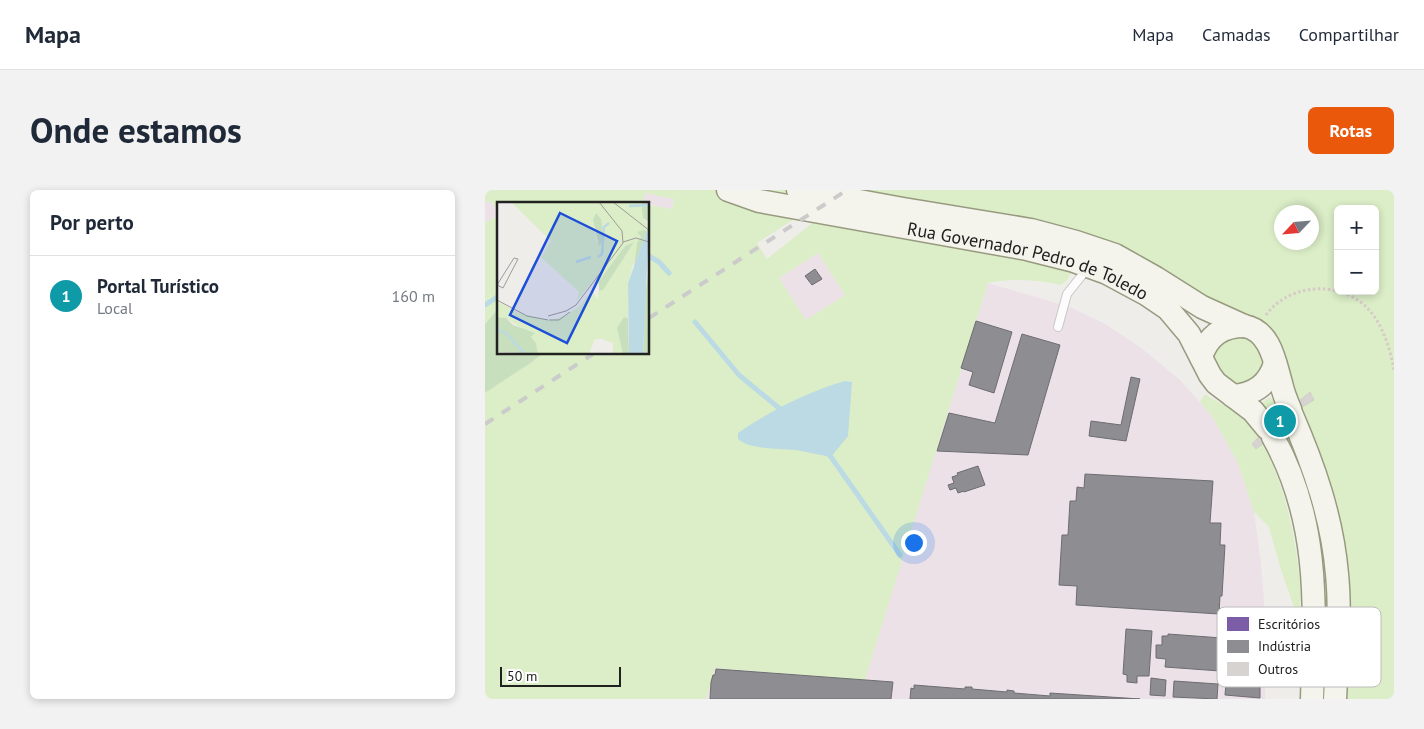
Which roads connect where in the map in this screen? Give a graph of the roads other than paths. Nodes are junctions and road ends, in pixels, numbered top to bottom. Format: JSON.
{"nodes":[{"id":1,"x":728,"y":190,"type":"edge"},
{"id":2,"x":798,"y":190,"type":"edge"},
{"id":3,"x":1090,"y":266,"type":"junction"},
{"id":4,"x":1244,"y":326,"type":"junction"},
{"id":5,"x":1058,"y":327,"type":"dead end"},
{"id":6,"x":1201,"y":357,"type":"junction"},
{"id":7,"x":1275,"y":363,"type":"junction"},
{"id":8,"x":1233,"y":396,"type":"junction"},
{"id":9,"x":1314,"y":607,"type":"edge"},
{"id":10,"x":1338,"y":607,"type":"edge"}],
"edges":[{"from":1,"to":3,"type":"main road","name":"Rua Governador Pedro de Toledo"},
{"from":2,"to":4,"type":"main road","name":"Rua Governador Pedro de Toledo"},
{"from":3,"to":5,"type":"lane"},
{"from":3,"to":6,"type":"main road","name":"Rua Governador Pedro de Toledo"},
{"from":4,"to":6,"type":"main road"},
{"from":4,"to":7,"type":"main road","name":"Rua Governador Pedro de Toledo"},
{"from":6,"to":8,"type":"main road","name":"Rua Governador Pedro de Toledo"},
{"from":7,"to":8,"type":"main road"},
{"from":7,"to":10,"type":"main road","name":"Rua Governador Pedro de Toledo"},
{"from":8,"to":9,"type":"main road","name":"Rua Governador Pedro de Toledo"}]}
